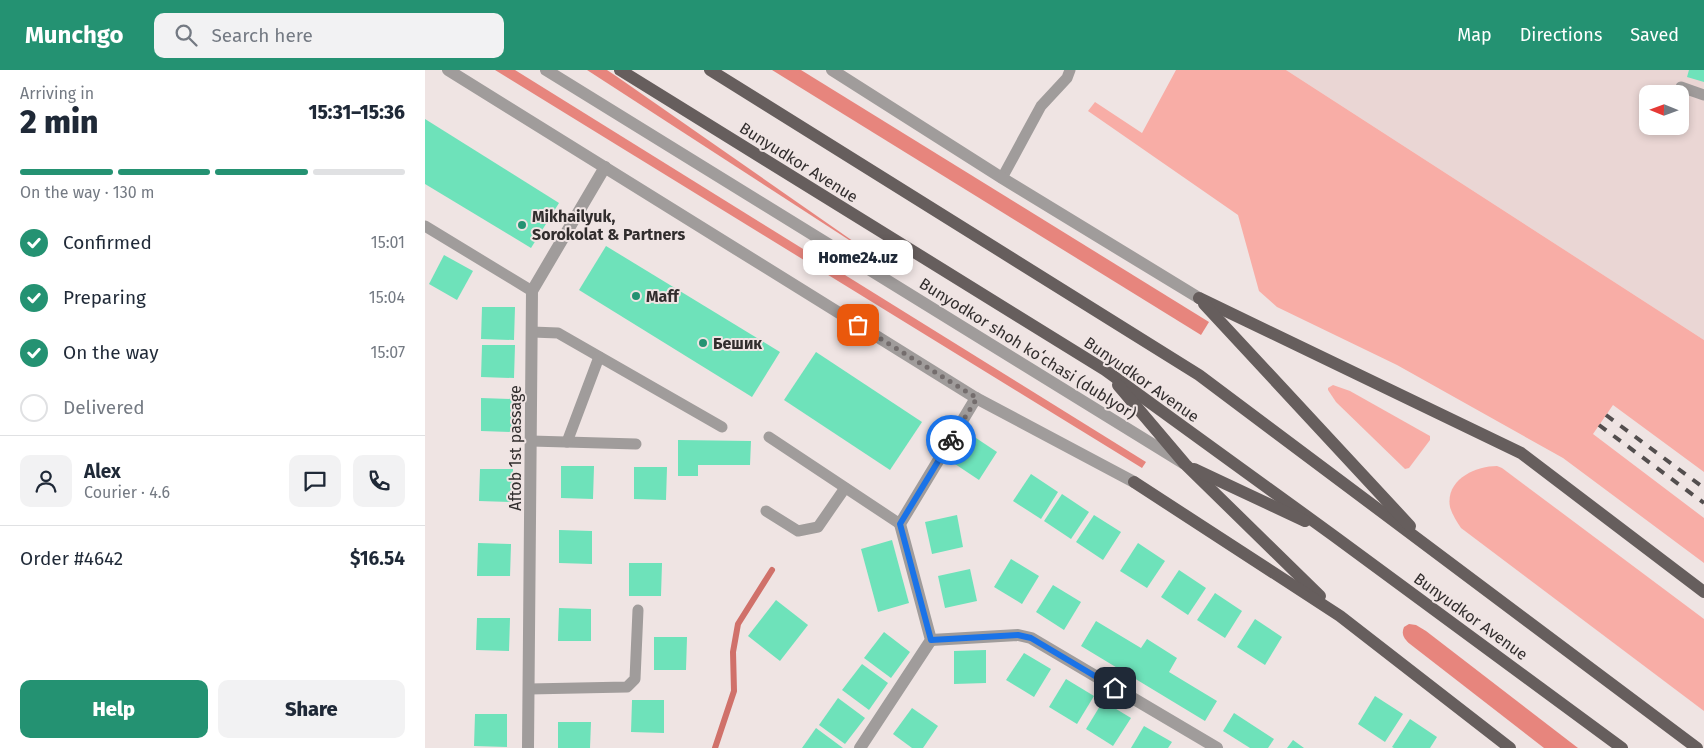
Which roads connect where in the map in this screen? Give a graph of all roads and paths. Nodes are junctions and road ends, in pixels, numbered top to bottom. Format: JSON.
{"nodes":[{"id":1,"x":448,"y":70,"type":"edge"},
{"id":2,"x":547,"y":70,"type":"edge"},
{"id":3,"x":620,"y":70,"type":"edge"},
{"id":4,"x":710,"y":70,"type":"edge"},
{"id":5,"x":832,"y":70,"type":"edge"},
{"id":6,"x":1069,"y":70,"type":"edge"},
{"id":7,"x":1689,"y":90,"type":"edge"},
{"id":8,"x":1704,"y":95,"type":"edge"},
{"id":9,"x":605,"y":167,"type":"junction"},
{"id":10,"x":1003,"y":178,"type":"junction"},
{"id":11,"x":425,"y":226,"type":"edge"},
{"id":12,"x":532,"y":291,"type":"junction"},
{"id":13,"x":1199,"y":298,"type":"junction"},
{"id":14,"x":532,"y":332,"type":"junction"},
{"id":15,"x":599,"y":357,"type":"junction"},
{"id":16,"x":1105,"y":370,"type":"junction"},
{"id":17,"x":977,"y":398,"type":"junction"},
{"id":18,"x":723,"y":427,"type":"dead end"},
{"id":19,"x":769,"y":437,"type":"dead end"},
{"id":20,"x":531,"y":441,"type":"junction"},
{"id":21,"x":567,"y":442,"type":"junction"},
{"id":22,"x":637,"y":444,"type":"dead end"},
{"id":23,"x":1185,"y":464,"type":"junction"},
{"id":24,"x":1134,"y":482,"type":"joint"},
{"id":25,"x":845,"y":488,"type":"junction"},
{"id":26,"x":766,"y":511,"type":"dead end"},
{"id":27,"x":900,"y":524,"type":"junction"},
{"id":28,"x":1334,"y":536,"type":"junction"},
{"id":29,"x":1432,"y":550,"type":"junction"},
{"id":30,"x":1704,"y":592,"type":"edge"},
{"id":31,"x":638,"y":610,"type":"dead end"},
{"id":32,"x":1340,"y":616,"type":"junction"},
{"id":33,"x":931,"y":640,"type":"junction"},
{"id":34,"x":529,"y":689,"type":"junction"},
{"id":35,"x":528,"y":748,"type":"edge"},
{"id":36,"x":861,"y":748,"type":"edge"},
{"id":37,"x":1217,"y":748,"type":"edge"},
{"id":38,"x":1511,"y":748,"type":"edge"},
{"id":39,"x":1622,"y":748,"type":"edge"},
{"id":40,"x":1697,"y":748,"type":"edge"}],
"edges":[{"from":1,"to":9,"type":"street"},
{"from":2,"to":23,"type":"street","name":"Bunyodkor shoh koʻchasi (dublyor)"},
{"from":3,"to":16,"type":"main road","name":"Bunyudkor Avenue"},
{"from":4,"to":29,"type":"main road","name":"Bunyudkor Avenue"},
{"from":5,"to":10,"type":"street"},
{"from":6,"to":10,"type":"lane"},
{"from":7,"to":8,"type":"lane"},
{"from":9,"to":12,"type":"street"},
{"from":9,"to":17,"type":"street"},
{"from":10,"to":13,"type":"street"},
{"from":11,"to":12,"type":"lane"},
{"from":12,"to":14,"type":"street","name":"Aftob 1st passage"},
{"from":13,"to":29,"type":"main road"},
{"from":13,"to":30,"type":"main road"},
{"from":14,"to":15,"type":"lane"},
{"from":14,"to":20,"type":"street","name":"Aftob 1st passage"},
{"from":15,"to":18,"type":"lane"},
{"from":15,"to":21,"type":"lane"},
{"from":16,"to":23,"type":"main road"},
{"from":16,"to":28,"type":"main road","name":"Bunyudkor Avenue"},
{"from":17,"to":24,"type":"street"},
{"from":17,"to":27,"type":"street"},
{"from":19,"to":25,"type":"lane"},
{"from":20,"to":21,"type":"lane"},
{"from":20,"to":34,"type":"street","name":"Aftob 1st passage"},
{"from":21,"to":22,"type":"lane"},
{"from":23,"to":28,"type":"main road"},
{"from":23,"to":32,"type":"main road"},
{"from":24,"to":32,"type":"main road"},
{"from":25,"to":26,"type":"lane"},
{"from":25,"to":27,"type":"lane"},
{"from":27,"to":33,"type":"street"},
{"from":28,"to":39,"type":"main road","name":"Bunyudkor Avenue"},
{"from":29,"to":40,"type":"main road","name":"Bunyudkor Avenue"},
{"from":31,"to":34,"type":"lane"},
{"from":32,"to":38,"type":"main road"},
{"from":33,"to":36,"type":"street"},
{"from":33,"to":37,"type":"street"},
{"from":34,"to":35,"type":"street","name":"Aftob 1st passage"}]}
